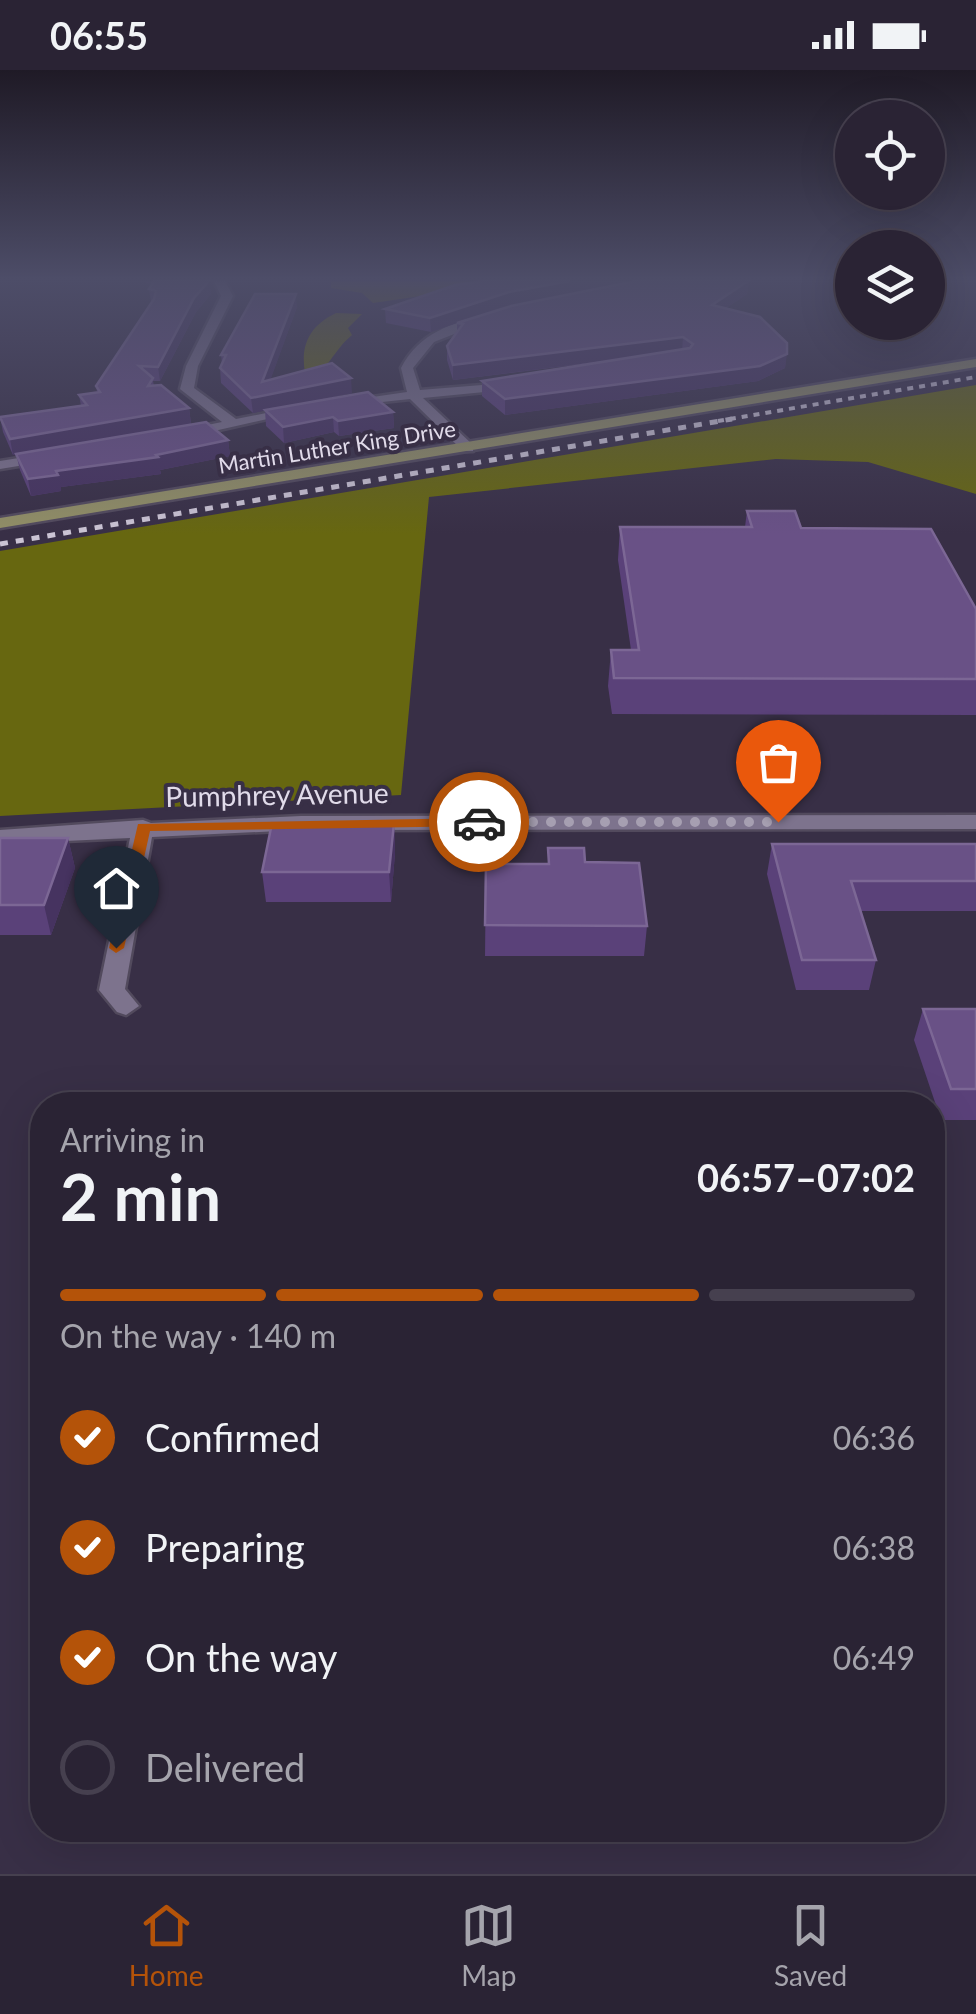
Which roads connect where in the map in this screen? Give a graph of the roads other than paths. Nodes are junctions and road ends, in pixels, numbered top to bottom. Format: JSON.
{"nodes":[{"id":1,"x":192,"y":365,"type":"edge"},
{"id":2,"x":408,"y":365,"type":"edge"},
{"id":3,"x":963,"y":365,"type":"edge"},
{"id":4,"x":538,"y":381,"type":"edge"},
{"id":5,"x":415,"y":394,"type":"junction"},
{"id":6,"x":232,"y":423,"type":"junction"},
{"id":7,"x":174,"y":436,"type":"edge"},
{"id":8,"x":485,"y":445,"type":"junction"},
{"id":9,"x":468,"y":448,"type":"junction"},
{"id":10,"x":66,"y":455,"type":"edge"},
{"id":11,"x":0,"y":465,"type":"edge"},
{"id":12,"x":0,"y":523,"type":"edge"},
{"id":13,"x":976,"y":822,"type":"edge"},
{"id":14,"x":143,"y":827,"type":"junction"},
{"id":15,"x":0,"y":837,"type":"edge"},
{"id":16,"x":126,"y":1006,"type":"dead end"}],
"edges":[{"from":1,"to":6,"type":"street"},
{"from":2,"to":5,"type":"street"},
{"from":3,"to":8,"type":"main road","name":"Martin Luther King Drive"},
{"from":4,"to":5,"type":"street"},
{"from":5,"to":6,"type":"street"},
{"from":5,"to":8,"type":"street"},
{"from":5,"to":9,"type":"street"},
{"from":6,"to":7,"type":"street"},
{"from":8,"to":9,"type":"main road","name":"Martin Luther King Drive"},
{"from":9,"to":12,"type":"main road","name":"Martin Luther King Drive"},
{"from":10,"to":11,"type":"street"},
{"from":13,"to":14,"type":"street","name":"Pumphrey Avenue"},
{"from":14,"to":15,"type":"street","name":"Pumphrey Avenue"},
{"from":14,"to":16,"type":"street"}]}
